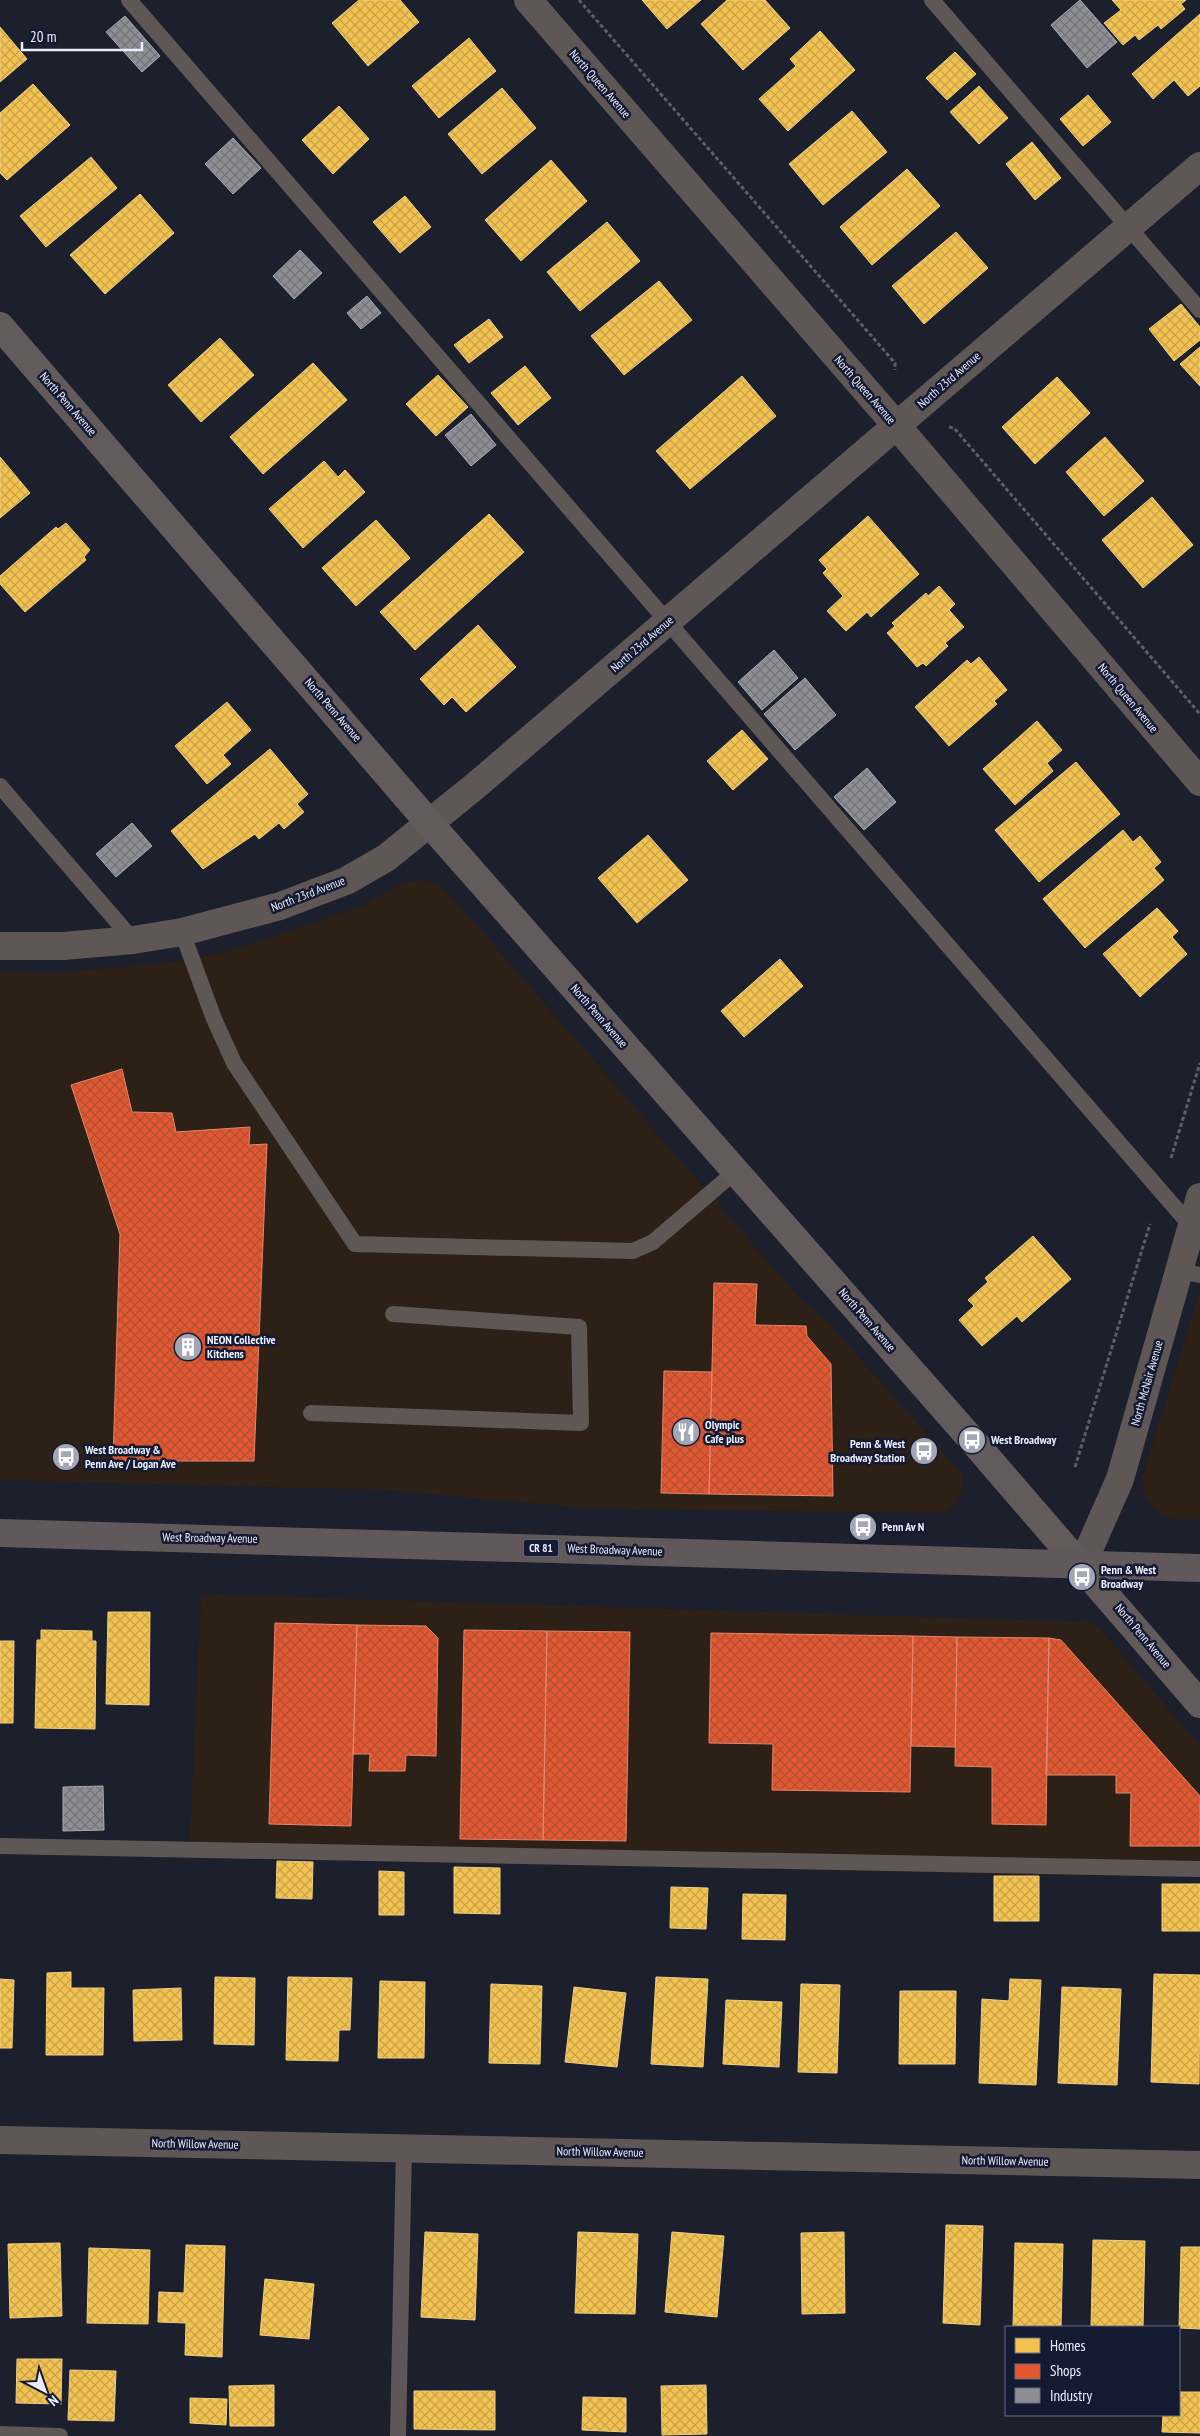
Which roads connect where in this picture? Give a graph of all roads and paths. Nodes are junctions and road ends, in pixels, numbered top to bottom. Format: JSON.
{"nodes":[{"id":1,"x":128,"y":0,"type":"edge"},
{"id":2,"x":528,"y":0,"type":"edge"},
{"id":3,"x":579,"y":0,"type":"edge"},
{"id":4,"x":932,"y":0,"type":"edge"},
{"id":5,"x":1200,"y":166,"type":"edge"},
{"id":6,"x":1128,"y":227,"type":"junction"},
{"id":7,"x":1200,"y":310,"type":"edge"},
{"id":8,"x":0,"y":326,"type":"edge"},
{"id":9,"x":895,"y":376,"type":"dead end"},
{"id":10,"x":896,"y":425,"type":"junction"},
{"id":11,"x":940,"y":426,"type":"dead end"},
{"id":12,"x":668,"y":621,"type":"junction"},
{"id":13,"x":1200,"y":714,"type":"edge"},
{"id":14,"x":1200,"y":782,"type":"edge"},
{"id":15,"x":0,"y":786,"type":"edge"},
{"id":16,"x":430,"y":824,"type":"junction"},
{"id":17,"x":182,"y":932,"type":"junction"},
{"id":18,"x":133,"y":940,"type":"junction"},
{"id":19,"x":0,"y":946,"type":"edge"},
{"id":20,"x":1200,"y":1063,"type":"edge"},
{"id":21,"x":736,"y":1171,"type":"junction"},
{"id":22,"x":1161,"y":1191,"type":"junction"},
{"id":23,"x":1200,"y":1198,"type":"edge"},
{"id":24,"x":1191,"y":1226,"type":"junction"},
{"id":25,"x":1190,"y":1273,"type":"edge"},
{"id":26,"x":393,"y":1314,"type":"dead end"},
{"id":27,"x":311,"y":1413,"type":"dead end"},
{"id":28,"x":1075,"y":1467,"type":"dead end"},
{"id":29,"x":0,"y":1533,"type":"edge"},
{"id":30,"x":1082,"y":1565,"type":"junction"},
{"id":31,"x":1200,"y":1568,"type":"edge"},
{"id":32,"x":1200,"y":1704,"type":"edge"},
{"id":33,"x":0,"y":1846,"type":"edge"},
{"id":34,"x":1200,"y":1868,"type":"edge"},
{"id":35,"x":0,"y":2140,"type":"edge"},
{"id":36,"x":404,"y":2148,"type":"junction"},
{"id":37,"x":1200,"y":2165,"type":"edge"},
{"id":38,"x":0,"y":2434,"type":"edge"},
{"id":39,"x":60,"y":2436,"type":"edge"},
{"id":40,"x":398,"y":2436,"type":"edge"}],
"edges":[{"from":1,"to":12,"type":"lane"},
{"from":2,"to":10,"type":"street","name":"North Queen Avenue"},
{"from":3,"to":9,"type":"path"},
{"from":4,"to":6,"type":"lane"},
{"from":5,"to":6,"type":"street","name":"North 23rd Avenue"},
{"from":6,"to":7,"type":"lane"},
{"from":6,"to":10,"type":"street","name":"North 23rd Avenue"},
{"from":8,"to":16,"type":"main road","name":"North Penn Avenue"},
{"from":10,"to":12,"type":"street","name":"North 23rd Avenue"},
{"from":10,"to":14,"type":"street","name":"North Queen Avenue"},
{"from":11,"to":13,"type":"path"},
{"from":12,"to":16,"type":"street","name":"North 23rd Avenue"},
{"from":12,"to":22,"type":"lane"},
{"from":15,"to":18,"type":"lane"},
{"from":16,"to":17,"type":"street","name":"North 23rd Avenue"},
{"from":16,"to":21,"type":"main road","name":"North Penn Avenue"},
{"from":17,"to":18,"type":"street","name":"North 23rd Avenue"},
{"from":17,"to":21,"type":"lane"},
{"from":18,"to":19,"type":"street","name":"North 23rd Avenue"},
{"from":20,"to":22,"type":"path"},
{"from":21,"to":30,"type":"main road","name":"North Penn Avenue"},
{"from":22,"to":24,"type":"lane"},
{"from":22,"to":28,"type":"path"},
{"from":23,"to":24,"type":"street","name":"North McNair Avenue"},
{"from":24,"to":25,"type":"street","name":"North McNair Avenue"},
{"from":25,"to":30,"type":"street","name":"North McNair Avenue"},
{"from":26,"to":27,"type":"lane"},
{"from":29,"to":30,"type":"main road","name":"West Broadway Avenue","number":"CR 81"},
{"from":30,"to":31,"type":"main road","name":"West Broadway Avenue","number":"CR 81"},
{"from":30,"to":32,"type":"main road","name":"North Penn Avenue"},
{"from":33,"to":34,"type":"lane"},
{"from":35,"to":36,"type":"street","name":"North Willow Avenue"},
{"from":36,"to":37,"type":"street","name":"North Willow Avenue"},
{"from":36,"to":40,"type":"lane"},
{"from":38,"to":39,"type":"lane"}]}
